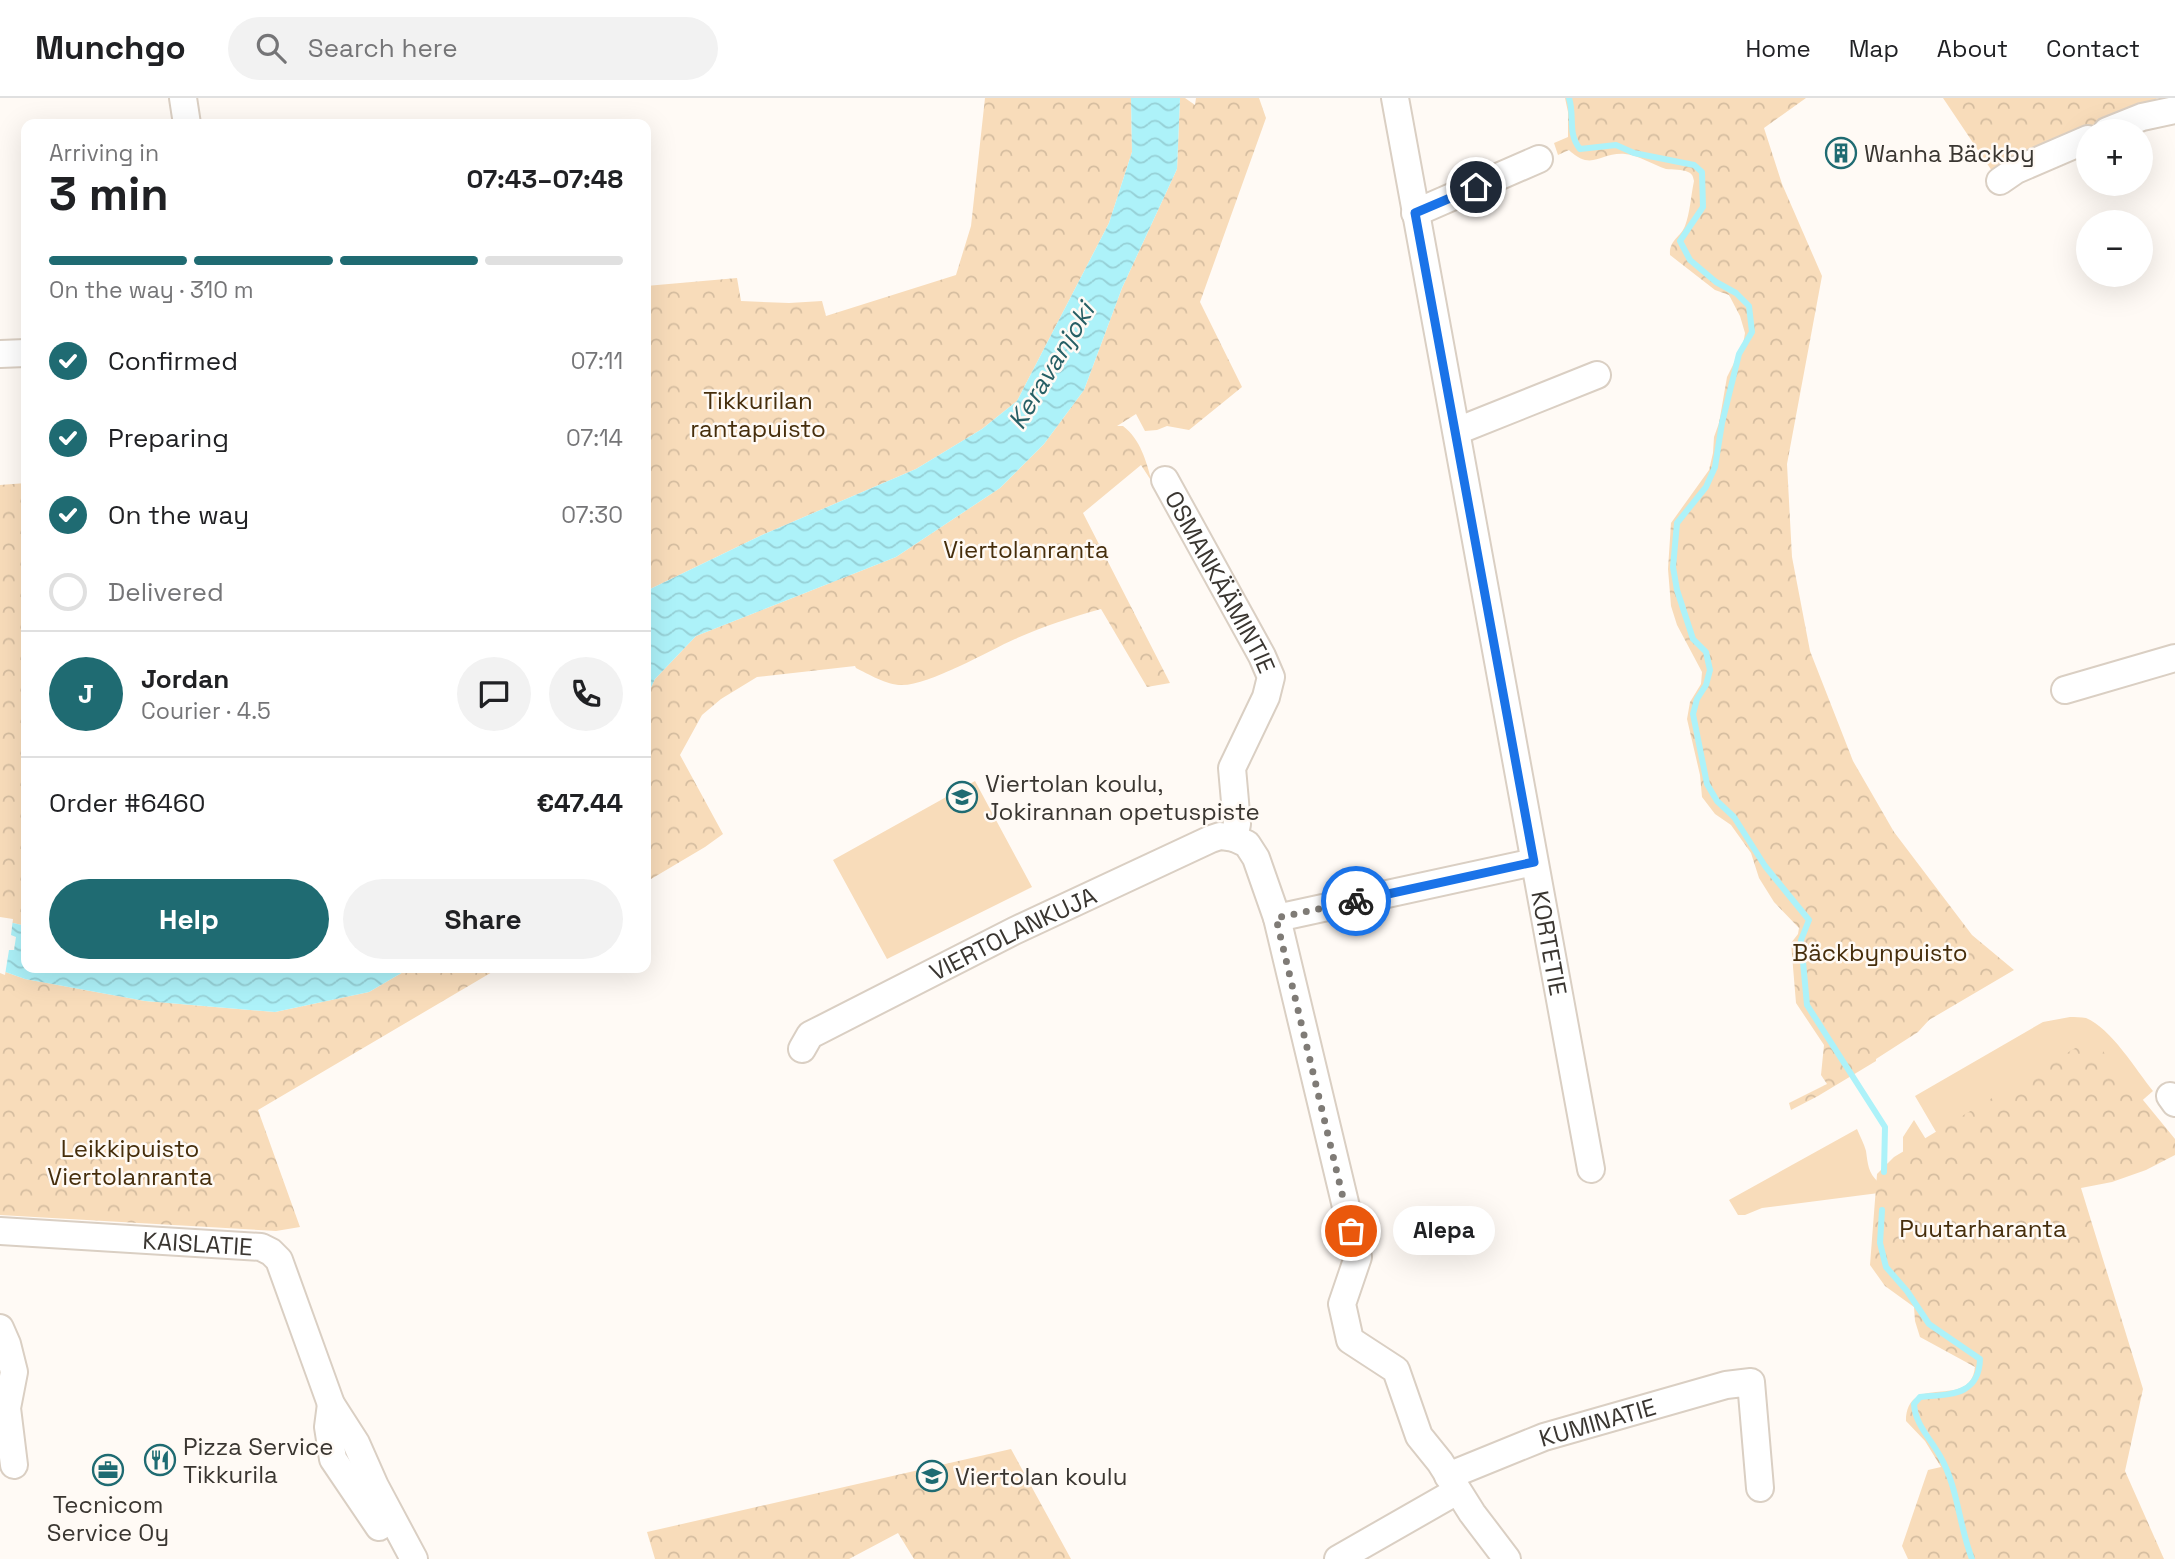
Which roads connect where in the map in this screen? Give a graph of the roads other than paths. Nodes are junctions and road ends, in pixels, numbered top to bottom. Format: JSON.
{"nodes":[{"id":1,"x":183,"y":98,"type":"edge"},
{"id":2,"x":1395,"y":98,"type":"edge"},
{"id":3,"x":2175,"y":110,"type":"edge"},
{"id":4,"x":186,"y":119,"type":"edge"},
{"id":5,"x":2137,"y":119,"type":"edge"},
{"id":6,"x":2076,"y":144,"type":"edge"},
{"id":7,"x":1539,"y":159,"type":"dead end"},
{"id":8,"x":2000,"y":181,"type":"dead end"},
{"id":9,"x":1415,"y":213,"type":"junction"},
{"id":10,"x":21,"y":353,"type":"edge"},
{"id":11,"x":0,"y":354,"type":"edge"},
{"id":12,"x":1597,"y":375,"type":"dead end"},
{"id":13,"x":1457,"y":431,"type":"junction"},
{"id":14,"x":1165,"y":480,"type":"dead end"},
{"id":15,"x":2175,"y":658,"type":"edge"},
{"id":16,"x":2065,"y":690,"type":"dead end"},
{"id":17,"x":1234,"y":838,"type":"junction"},
{"id":18,"x":1534,"y":862,"type":"junction"},
{"id":19,"x":1276,"y":918,"type":"junction"},
{"id":20,"x":802,"y":1049,"type":"dead end"},
{"id":21,"x":1591,"y":1169,"type":"dead end"},
{"id":22,"x":0,"y":1231,"type":"edge"},
{"id":23,"x":0,"y":1328,"type":"edge"},
{"id":24,"x":14,"y":1465,"type":"dead end"},
{"id":25,"x":1452,"y":1483,"type":"junction"},
{"id":26,"x":365,"y":1488,"type":"junction"},
{"id":27,"x":1760,"y":1488,"type":"dead end"},
{"id":28,"x":398,"y":1559,"type":"edge"},
{"id":29,"x":414,"y":1559,"type":"edge"},
{"id":30,"x":1338,"y":1559,"type":"edge"},
{"id":31,"x":1507,"y":1559,"type":"edge"}],
"edges":[{"from":1,"to":4,"type":"street"},
{"from":2,"to":9,"type":"street","name":"KORTETIE"},
{"from":3,"to":5,"type":"street"},
{"from":6,"to":8,"type":"street"},
{"from":7,"to":9,"type":"street"},
{"from":9,"to":13,"type":"street","name":"KORTETIE"},
{"from":10,"to":11,"type":"street"},
{"from":12,"to":13,"type":"street"},
{"from":13,"to":18,"type":"street","name":"KORTETIE"},
{"from":14,"to":17,"type":"street","name":"OSMANKÄÄMINTIE"},
{"from":15,"to":16,"type":"street"},
{"from":17,"to":19,"type":"street"},
{"from":17,"to":20,"type":"street","name":"VIERTOLANKUJA"},
{"from":18,"to":19,"type":"street"},
{"from":18,"to":21,"type":"street","name":"KORTETIE"},
{"from":19,"to":25,"type":"street"},
{"from":22,"to":26,"type":"street","name":"KAISLATIE"},
{"from":23,"to":24,"type":"street"},
{"from":25,"to":27,"type":"street","name":"KUMINATIE"},
{"from":25,"to":30,"type":"street","name":"KUMINATIE"},
{"from":25,"to":31,"type":"street"},
{"from":26,"to":28,"type":"street"},
{"from":26,"to":29,"type":"street"}]}
